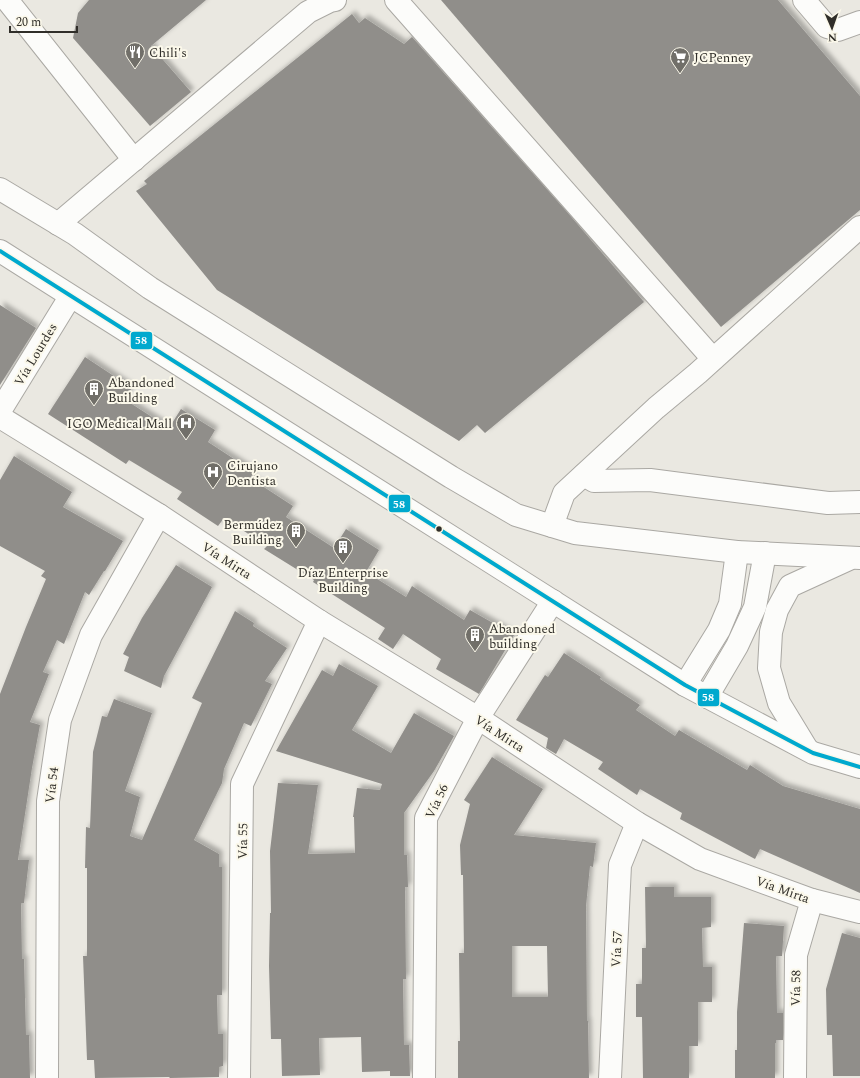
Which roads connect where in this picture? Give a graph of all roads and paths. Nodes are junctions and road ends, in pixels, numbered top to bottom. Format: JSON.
{"nodes":[{"id":1,"x":7,"y":0,"type":"edge"},
{"id":2,"x":396,"y":0,"type":"edge"},
{"id":3,"x":804,"y":0,"type":"edge"},
{"id":4,"x":325,"y":2,"type":"edge"},
{"id":5,"x":860,"y":22,"type":"edge"},
{"id":6,"x":134,"y":160,"type":"junction"},
{"id":7,"x":0,"y":189,"type":"edge"},
{"id":8,"x":58,"y":224,"type":"junction"},
{"id":9,"x":860,"y":227,"type":"edge"},
{"id":10,"x":0,"y":252,"type":"edge"},
{"id":11,"x":70,"y":296,"type":"junction"},
{"id":12,"x":713,"y":359,"type":"junction"},
{"id":13,"x":0,"y":411,"type":"edge"},
{"id":14,"x":0,"y":417,"type":"edge"},
{"id":15,"x":584,"y":475,"type":"junction"},
{"id":16,"x":860,"y":502,"type":"edge"},
{"id":17,"x":159,"y":515,"type":"junction"},
{"id":18,"x":552,"y":526,"type":"junction"},
{"id":19,"x":737,"y":552,"type":"junction"},
{"id":20,"x":765,"y":553,"type":"junction"},
{"id":21,"x":856,"y":558,"type":"edge"},
{"id":22,"x":790,"y":586,"type":"junction"},
{"id":23,"x":553,"y":601,"type":"junction"},
{"id":24,"x":767,"y":603,"type":"junction"},
{"id":25,"x":319,"y":621,"type":"junction"},
{"id":26,"x":744,"y":631,"type":"junction"},
{"id":27,"x":771,"y":632,"type":"junction"},
{"id":28,"x":684,"y":685,"type":"junction"},
{"id":29,"x":707,"y":697,"type":"junction"},
{"id":30,"x":478,"y":718,"type":"junction"},
{"id":31,"x":807,"y":750,"type":"junction"},
{"id":32,"x":860,"y":767,"type":"edge"},
{"id":33,"x":637,"y":823,"type":"junction"},
{"id":34,"x":812,"y":900,"type":"junction"},
{"id":35,"x":860,"y":912,"type":"edge"},
{"id":36,"x":47,"y":1078,"type":"edge"},
{"id":37,"x":239,"y":1078,"type":"edge"},
{"id":38,"x":424,"y":1078,"type":"edge"},
{"id":39,"x":610,"y":1078,"type":"edge"},
{"id":40,"x":795,"y":1078,"type":"edge"}],
"edges":[{"from":1,"to":6,"type":"street"},
{"from":2,"to":12,"type":"street"},
{"from":3,"to":5,"type":"street"},
{"from":4,"to":6,"type":"street"},
{"from":6,"to":8,"type":"street"},
{"from":7,"to":8,"type":"street"},
{"from":8,"to":18,"type":"street"},
{"from":9,"to":12,"type":"street"},
{"from":10,"to":11,"type":"street"},
{"from":11,"to":13,"type":"street","name":"Vía Lourdes"},
{"from":11,"to":23,"type":"street"},
{"from":12,"to":15,"type":"street"},
{"from":14,"to":17,"type":"street","name":"Vía Mirta"},
{"from":15,"to":16,"type":"street"},
{"from":15,"to":18,"type":"street"},
{"from":17,"to":25,"type":"street","name":"Vía Mirta"},
{"from":17,"to":36,"type":"street","name":"Vía 54"},
{"from":18,"to":19,"type":"street"},
{"from":19,"to":20,"type":"street"},
{"from":19,"to":28,"type":"street"},
{"from":20,"to":21,"type":"street"},
{"from":20,"to":24,"type":"street"},
{"from":20,"to":26,"type":"street"},
{"from":21,"to":22,"type":"street"},
{"from":22,"to":24,"type":"street"},
{"from":22,"to":27,"type":"street"},
{"from":23,"to":28,"type":"street"},
{"from":23,"to":30,"type":"street","name":"Vía 56"},
{"from":24,"to":26,"type":"street"},
{"from":24,"to":27,"type":"street"},
{"from":25,"to":30,"type":"street","name":"Vía Mirta"},
{"from":25,"to":37,"type":"street","name":"Vía 55"},
{"from":26,"to":29,"type":"street"},
{"from":27,"to":31,"type":"street"},
{"from":28,"to":29,"type":"street"},
{"from":29,"to":31,"type":"street"},
{"from":30,"to":33,"type":"street","name":"Vía Mirta"},
{"from":30,"to":38,"type":"street","name":"Vía 56"},
{"from":31,"to":32,"type":"street"},
{"from":33,"to":34,"type":"street","name":"Vía Mirta"},
{"from":33,"to":39,"type":"street","name":"Vía 57"},
{"from":34,"to":35,"type":"street","name":"Vía Mirta"},
{"from":34,"to":40,"type":"street","name":"Vía 58"}]}
